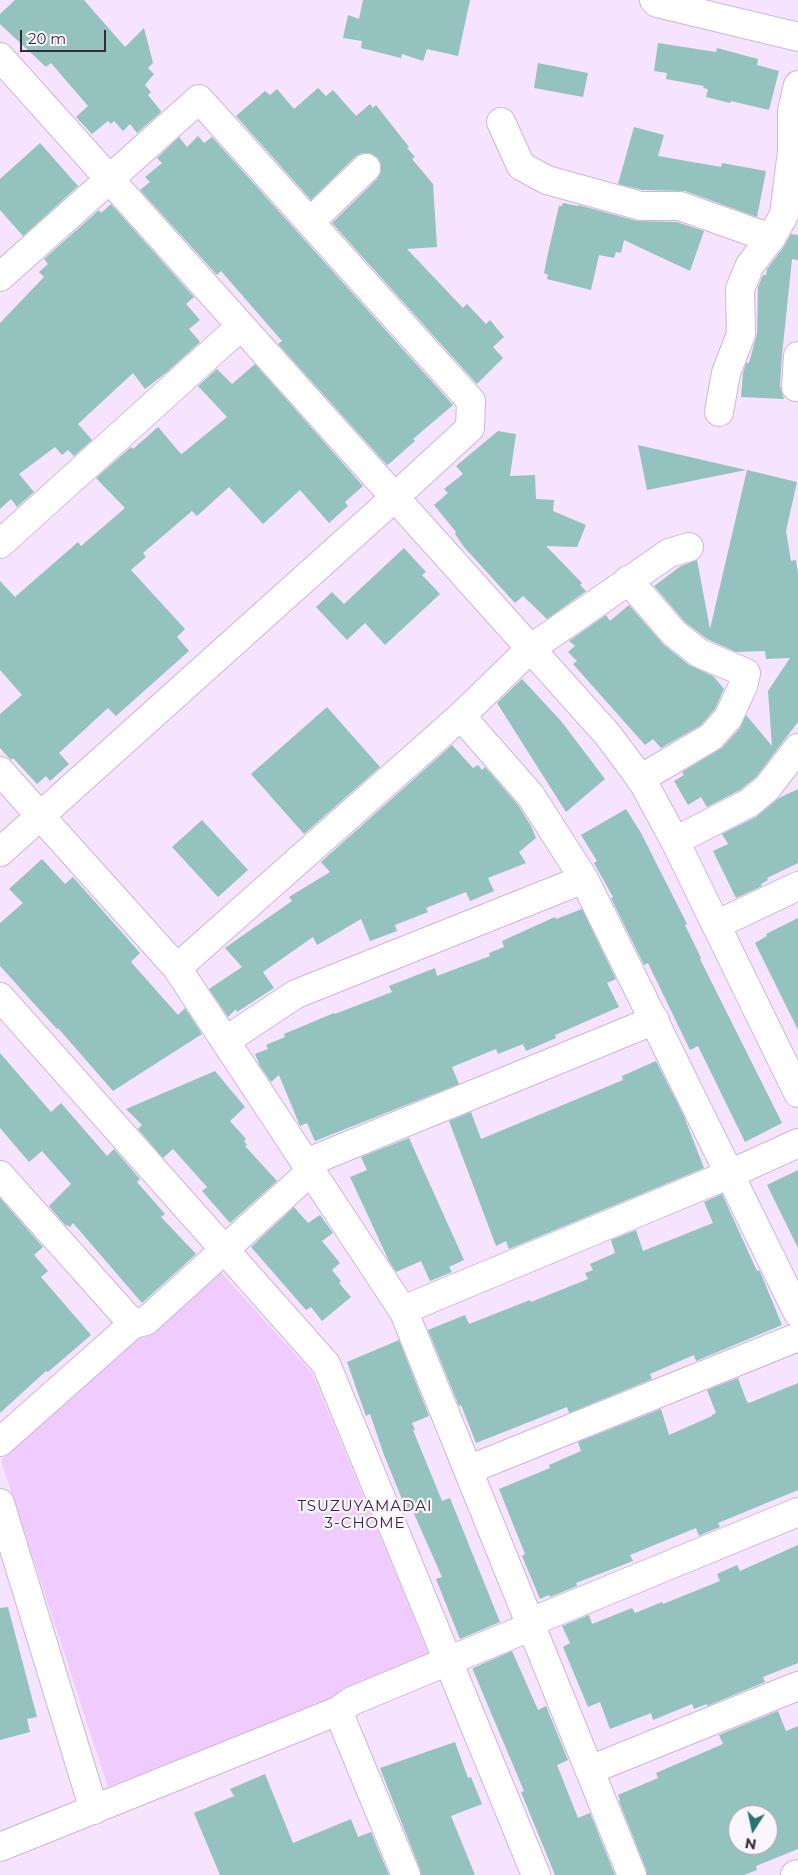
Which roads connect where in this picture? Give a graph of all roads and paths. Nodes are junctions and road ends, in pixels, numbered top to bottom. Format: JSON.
{"nodes":[{"id":1,"x":654,"y":0,"type":"edge"},
{"id":2,"x":798,"y":37,"type":"edge"},
{"id":3,"x":0,"y":57,"type":"edge"},
{"id":4,"x":798,"y":85,"type":"edge"},
{"id":5,"x":501,"y":122,"type":"dead end"},
{"id":6,"x":366,"y":168,"type":"dead end"},
{"id":7,"x":109,"y":179,"type":"junction"},
{"id":8,"x":310,"y":222,"type":"junction"},
{"id":9,"x":772,"y":237,"type":"junction"},
{"id":10,"x":0,"y":277,"type":"edge"},
{"id":11,"x":241,"y":326,"type":"junction"},
{"id":12,"x":798,"y":356,"type":"edge"},
{"id":13,"x":796,"y":387,"type":"dead end"},
{"id":14,"x":719,"y":412,"type":"dead end"},
{"id":15,"x":394,"y":498,"type":"junction"},
{"id":16,"x":0,"y":544,"type":"edge"},
{"id":17,"x":689,"y":547,"type":"dead end"},
{"id":18,"x":628,"y":580,"type":"junction"},
{"id":19,"x":530,"y":649,"type":"junction"},
{"id":20,"x":461,"y":716,"type":"junction"},
{"id":21,"x":798,"y":748,"type":"edge"},
{"id":22,"x":0,"y":771,"type":"edge"},
{"id":23,"x":640,"y":779,"type":"junction"},
{"id":24,"x":40,"y":816,"type":"junction"},
{"id":25,"x":675,"y":842,"type":"junction"},
{"id":26,"x":0,"y":852,"type":"edge"},
{"id":27,"x":584,"y":879,"type":"junction"},
{"id":28,"x":798,"y":886,"type":"edge"},
{"id":29,"x":716,"y":925,"type":"junction"},
{"id":30,"x":177,"y":968,"type":"junction"},
{"id":31,"x":0,"y":997,"type":"edge"},
{"id":32,"x":655,"y":1020,"type":"junction"},
{"id":33,"x":225,"y":1041,"type":"junction"},
{"id":34,"x":795,"y":1078,"type":"edge"},
{"id":35,"x":798,"y":1143,"type":"edge"},
{"id":36,"x":309,"y":1167,"type":"junction"},
{"id":37,"x":730,"y":1174,"type":"junction"},
{"id":38,"x":0,"y":1175,"type":"edge"},
{"id":39,"x":224,"y":1250,"type":"junction"},
{"id":40,"x":403,"y":1310,"type":"junction"},
{"id":41,"x":798,"y":1313,"type":"edge"},
{"id":42,"x":133,"y":1324,"type":"junction"},
{"id":43,"x":798,"y":1338,"type":"edge"},
{"id":44,"x":0,"y":1442,"type":"edge"},
{"id":45,"x":468,"y":1470,"type":"junction"},
{"id":46,"x":0,"y":1503,"type":"edge"},
{"id":47,"x":798,"y":1512,"type":"edge"},
{"id":48,"x":531,"y":1622,"type":"junction"},
{"id":49,"x":448,"y":1661,"type":"junction"},
{"id":50,"x":798,"y":1686,"type":"edge"},
{"id":51,"x":338,"y":1711,"type":"junction"},
{"id":52,"x":590,"y":1770,"type":"junction"},
{"id":53,"x":94,"y":1810,"type":"junction"},
{"id":54,"x":0,"y":1847,"type":"edge"},
{"id":55,"x":406,"y":1875,"type":"edge"},
{"id":56,"x":536,"y":1875,"type":"edge"},
{"id":57,"x":632,"y":1875,"type":"edge"}],
"edges":[{"from":1,"to":2,"type":"street"},
{"from":3,"to":7,"type":"street"},
{"from":4,"to":9,"type":"street"},
{"from":5,"to":9,"type":"street"},
{"from":6,"to":8,"type":"street"},
{"from":7,"to":8,"type":"street"},
{"from":7,"to":10,"type":"street"},
{"from":7,"to":11,"type":"street"},
{"from":8,"to":15,"type":"street"},
{"from":9,"to":14,"type":"street"},
{"from":11,"to":15,"type":"street"},
{"from":11,"to":16,"type":"street"},
{"from":12,"to":13,"type":"street"},
{"from":15,"to":19,"type":"street"},
{"from":15,"to":24,"type":"street"},
{"from":17,"to":18,"type":"street"},
{"from":18,"to":19,"type":"street"},
{"from":18,"to":23,"type":"street"},
{"from":19,"to":20,"type":"street"},
{"from":19,"to":23,"type":"street"},
{"from":20,"to":27,"type":"street"},
{"from":20,"to":30,"type":"street"},
{"from":21,"to":25,"type":"street"},
{"from":22,"to":24,"type":"street"},
{"from":23,"to":25,"type":"street"},
{"from":24,"to":26,"type":"street"},
{"from":24,"to":30,"type":"street"},
{"from":25,"to":29,"type":"street"},
{"from":27,"to":32,"type":"street"},
{"from":27,"to":33,"type":"street"},
{"from":28,"to":29,"type":"street"},
{"from":29,"to":34,"type":"street"},
{"from":30,"to":33,"type":"street"},
{"from":31,"to":39,"type":"street"},
{"from":32,"to":36,"type":"street"},
{"from":32,"to":37,"type":"street"},
{"from":33,"to":36,"type":"street"},
{"from":35,"to":37,"type":"street"},
{"from":36,"to":39,"type":"street"},
{"from":36,"to":40,"type":"street"},
{"from":37,"to":40,"type":"street"},
{"from":37,"to":41,"type":"street"},
{"from":38,"to":42,"type":"street"},
{"from":39,"to":42,"type":"street"},
{"from":39,"to":49,"type":"street"},
{"from":40,"to":45,"type":"street"},
{"from":42,"to":44,"type":"street"},
{"from":43,"to":45,"type":"street"},
{"from":45,"to":48,"type":"street"},
{"from":46,"to":53,"type":"street"},
{"from":47,"to":48,"type":"street"},
{"from":48,"to":49,"type":"street"},
{"from":48,"to":52,"type":"street"},
{"from":49,"to":51,"type":"street"},
{"from":49,"to":56,"type":"street"},
{"from":50,"to":52,"type":"street"},
{"from":51,"to":53,"type":"street"},
{"from":51,"to":55,"type":"street"},
{"from":52,"to":57,"type":"street"},
{"from":53,"to":54,"type":"street"}]}
